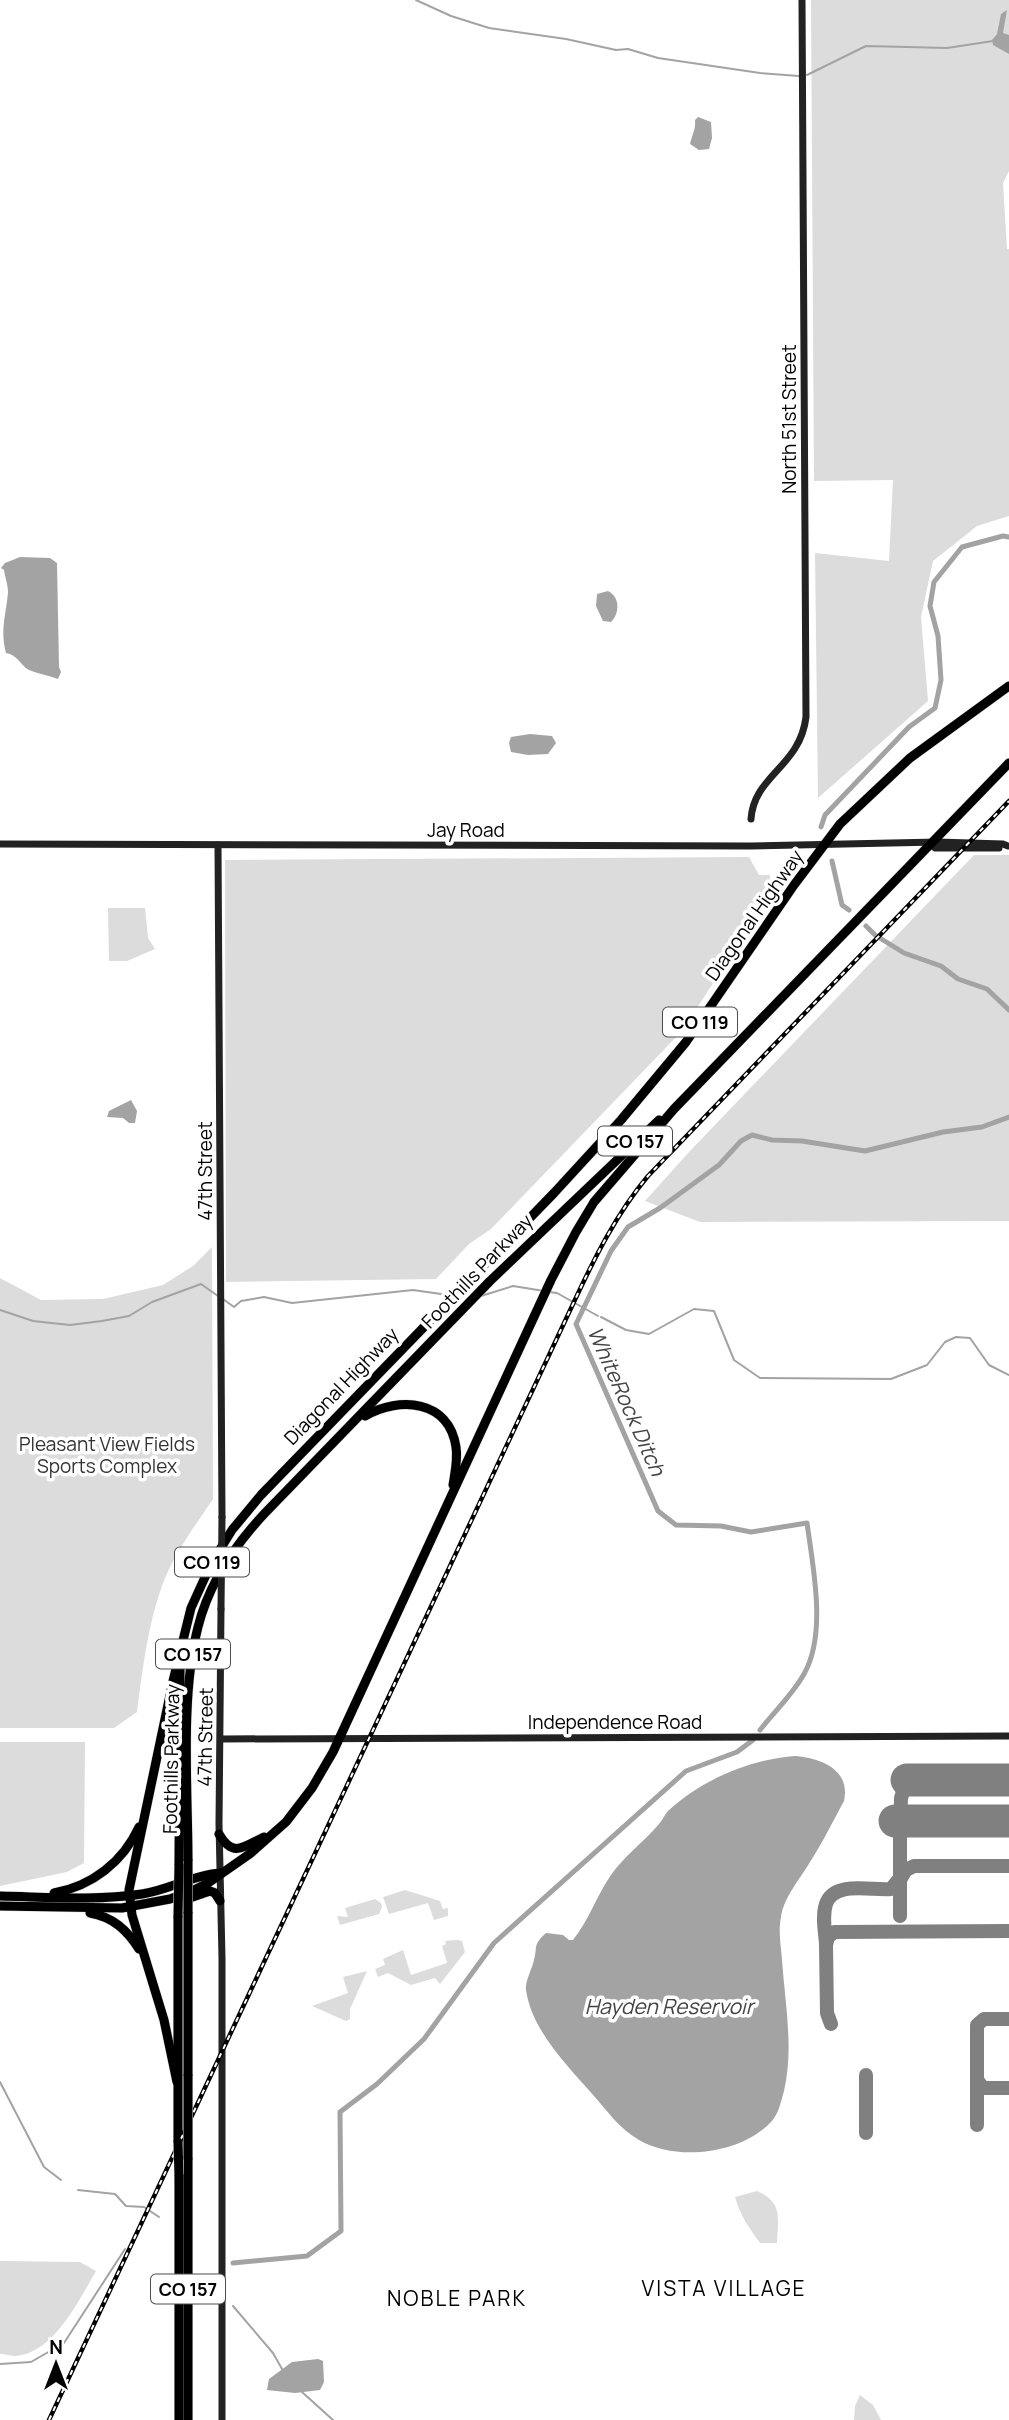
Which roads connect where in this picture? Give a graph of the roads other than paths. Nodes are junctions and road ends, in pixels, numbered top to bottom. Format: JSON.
{"nodes":[{"id":1,"x":802,"y":0,"type":"edge"},
{"id":2,"x":1009,"y":686,"type":"edge"},
{"id":3,"x":1009,"y":763,"type":"edge"},
{"id":4,"x":751,"y":820,"type":"dead end"},
{"id":5,"x":0,"y":844,"type":"edge"},
{"id":6,"x":931,"y":844,"type":"junction"},
{"id":7,"x":218,"y":845,"type":"junction"},
{"id":8,"x":824,"y":845,"type":"junction"},
{"id":9,"x":1008,"y":846,"type":"edge"},
{"id":10,"x":694,"y":1088,"type":"junction"},
{"id":11,"x":355,"y":1422,"type":"junction"},
{"id":12,"x":451,"y":1495,"type":"junction"},
{"id":13,"x":183,"y":1640,"type":"junction"},
{"id":14,"x":1009,"y":1736,"type":"edge"},
{"id":15,"x":339,"y":1738,"type":"junction"},
{"id":16,"x":222,"y":1739,"type":"junction"},
{"id":17,"x":143,"y":1819,"type":"junction"},
{"id":18,"x":219,"y":1833,"type":"junction"},
{"id":19,"x":272,"y":1835,"type":"junction"},
{"id":20,"x":183,"y":1863,"type":"junction"},
{"id":21,"x":220,"y":1872,"type":"junction"},
{"id":22,"x":0,"y":1896,"type":"edge"},
{"id":23,"x":129,"y":1896,"type":"junction"},
{"id":24,"x":33,"y":1897,"type":"junction"},
{"id":25,"x":220,"y":1901,"type":"junction"},
{"id":26,"x":0,"y":1906,"type":"edge"},
{"id":27,"x":17,"y":1906,"type":"junction"},
{"id":28,"x":141,"y":1906,"type":"junction"},
{"id":29,"x":131,"y":1907,"type":"junction"},
{"id":30,"x":183,"y":1914,"type":"junction"},
{"id":31,"x":146,"y":1963,"type":"junction"},
{"id":32,"x":177,"y":2082,"type":"junction"},
{"id":33,"x":179,"y":2420,"type":"edge"},
{"id":34,"x":188,"y":2420,"type":"edge"},
{"id":35,"x":222,"y":2420,"type":"edge"}],
"edges":[{"from":1,"to":4,"type":"street","name":"North 51st Street"},
{"from":2,"to":8,"type":"highway","name":"Diagonal Highway","number":"CO 119"},
{"from":3,"to":6,"type":"highway","number":"CO 119"},
{"from":5,"to":7,"type":"street","name":"Jay Road"},
{"from":6,"to":8,"type":"street","name":"Jay Road"},
{"from":6,"to":9,"type":"street","name":"Jay Road"},
{"from":6,"to":10,"type":"highway","number":"CO 119"},
{"from":7,"to":8,"type":"street","name":"Jay Road"},
{"from":7,"to":16,"type":"street","name":"47th Street","bridge":true},
{"from":8,"to":13,"type":"highway","name":"Diagonal Highway","number":"CO 119"},
{"from":10,"to":11,"type":"highway","name":"Foothills Parkway","number":"CO 157"},
{"from":10,"to":12,"type":"highway","number":"CO 119"},
{"from":11,"to":12,"type":"highway"},
{"from":11,"to":20,"type":"highway","name":"Foothills Parkway","number":"CO 157"},
{"from":12,"to":15,"type":"highway","number":"CO 119"},
{"from":13,"to":17,"type":"highway","number":"CO 119"},
{"from":13,"to":20,"type":"highway","name":"Foothills Parkway","number":"CO 157"},
{"from":14,"to":15,"type":"street","name":"Independence Road"},
{"from":15,"to":16,"type":"street","name":"Independence Road"},
{"from":15,"to":19,"type":"highway","number":"CO 119"},
{"from":16,"to":18,"type":"street","name":"47th Street"},
{"from":17,"to":23,"type":"highway"},
{"from":17,"to":24,"type":"highway","number":"CO 119"},
{"from":18,"to":19,"type":"highway"},
{"from":18,"to":21,"type":"street","name":"47th Street"},
{"from":19,"to":21,"type":"highway","number":"CO 119"},
{"from":20,"to":30,"type":"highway","name":"Foothills Parkway","number":"CO 157","bridge":true},
{"from":21,"to":23,"type":"highway"},
{"from":21,"to":25,"type":"street","name":"47th Street"},
{"from":21,"to":28,"type":"highway","number":"CO 119"},
{"from":22,"to":24,"type":"highway","number":"CO 119"},
{"from":23,"to":24,"type":"highway"},
{"from":23,"to":29,"type":"highway"},
{"from":25,"to":28,"type":"highway"},
{"from":25,"to":35,"type":"street","name":"47th Street"},
{"from":26,"to":27,"type":"highway","number":"CO 119"},
{"from":27,"to":29,"type":"highway","number":"CO 119"},
{"from":27,"to":31,"type":"highway"},
{"from":28,"to":29,"type":"highway","number":"CO 119"},
{"from":29,"to":31,"type":"highway"},
{"from":30,"to":32,"type":"highway","name":"Foothills Parkway","number":"CO 157"},
{"from":30,"to":34,"type":"highway","name":"Foothills Parkway","number":"CO 157","bridge":true},
{"from":31,"to":32,"type":"highway"},
{"from":32,"to":33,"type":"highway","name":"Foothills Parkway","number":"CO 157","bridge":true}]}
